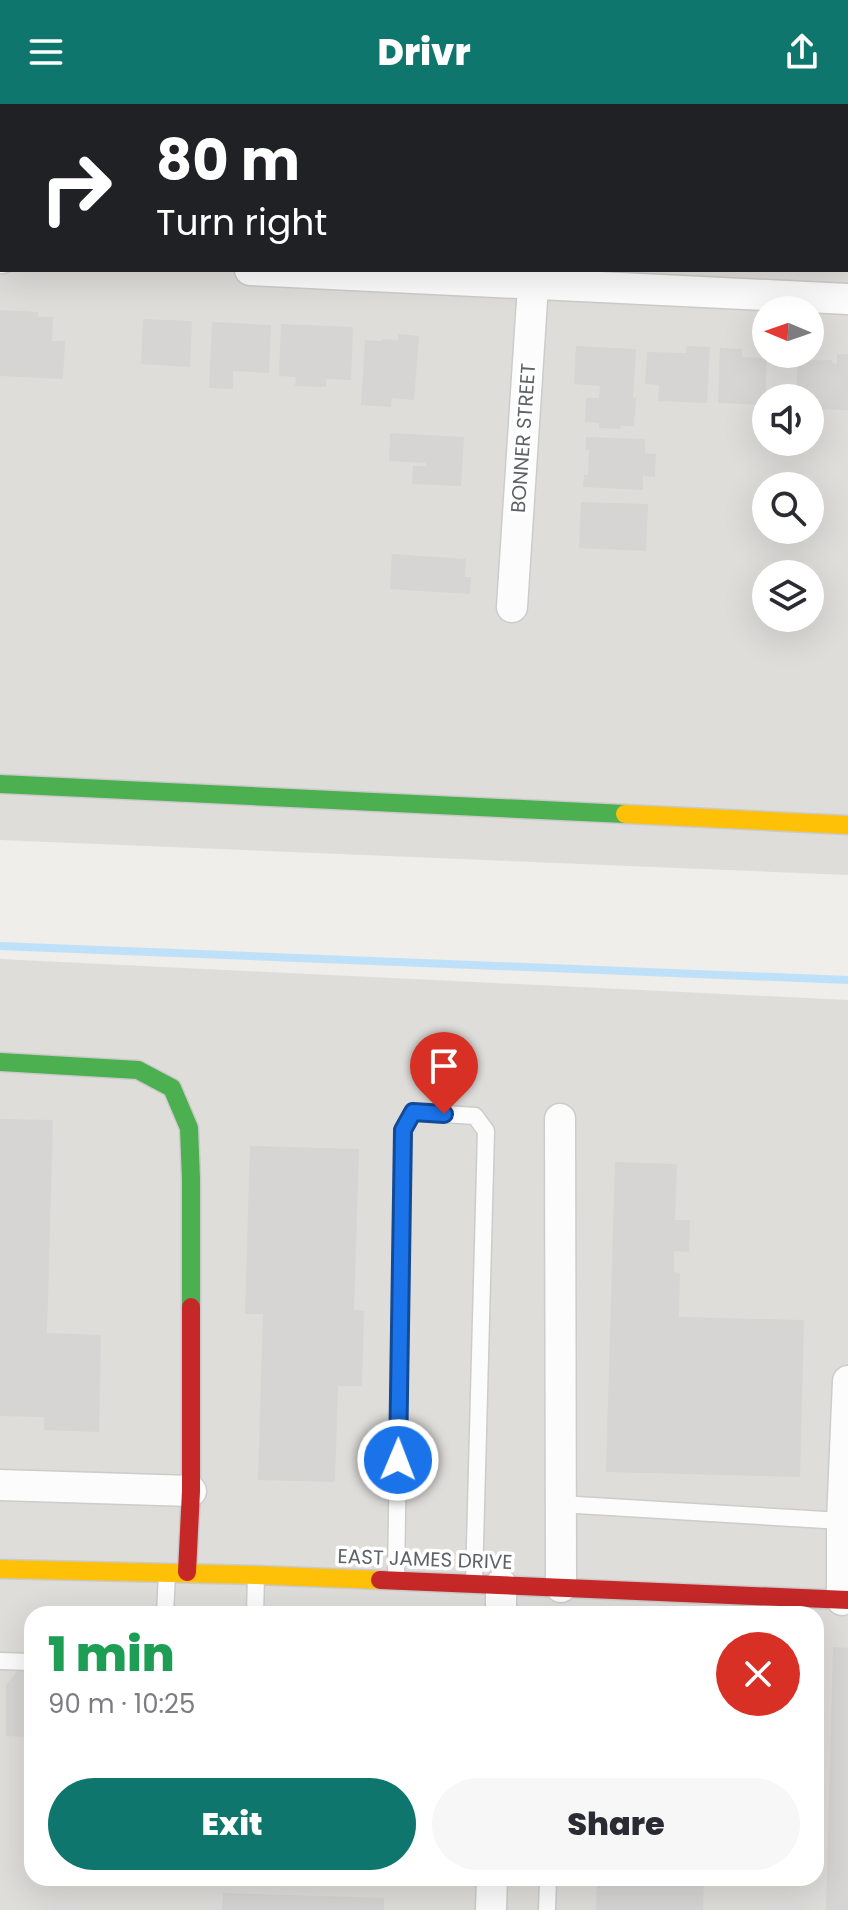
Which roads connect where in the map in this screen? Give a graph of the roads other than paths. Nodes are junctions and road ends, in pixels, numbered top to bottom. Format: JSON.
{"nodes":[{"id":1,"x":331,"y":272,"type":"edge"},
{"id":2,"x":533,"y":277,"type":"edge"},
{"id":3,"x":848,"y":299,"type":"edge"},
{"id":4,"x":512,"y":607,"type":"dead end"},
{"id":5,"x":0,"y":784,"type":"edge"},
{"id":6,"x":848,"y":825,"type":"edge"},
{"id":7,"x":0,"y":1062,"type":"edge"},
{"id":8,"x":560,"y":1119,"type":"dead end"},
{"id":9,"x":848,"y":1381,"type":"edge"},
{"id":10,"x":0,"y":1485,"type":"edge"},
{"id":11,"x":191,"y":1491,"type":"junction"},
{"id":12,"x":560,"y":1504,"type":"junction"},
{"id":13,"x":842,"y":1521,"type":"junction"},
{"id":14,"x":0,"y":1569,"type":"edge"},
{"id":15,"x":167,"y":1572,"type":"junction"},
{"id":16,"x":187,"y":1572,"type":"junction"},
{"id":17,"x":256,"y":1575,"type":"junction"},
{"id":18,"x":396,"y":1580,"type":"junction"},
{"id":19,"x":561,"y":1587,"type":"junction"},
{"id":20,"x":492,"y":1594,"type":"edge"},
{"id":21,"x":845,"y":1600,"type":"edge"},
{"id":22,"x":165,"y":1606,"type":"edge"},
{"id":23,"x":255,"y":1606,"type":"edge"},
{"id":24,"x":0,"y":1661,"type":"edge"},
{"id":25,"x":24,"y":1662,"type":"edge"},
{"id":26,"x":492,"y":1886,"type":"edge"},
{"id":27,"x":548,"y":1886,"type":"edge"},
{"id":28,"x":491,"y":1910,"type":"edge"},
{"id":29,"x":547,"y":1910,"type":"edge"}],
"edges":[{"from":1,"to":2,"type":"street"},
{"from":2,"to":3,"type":"street"},
{"from":2,"to":4,"type":"street","name":"BONNER STREET"},
{"from":5,"to":6,"type":"street"},
{"from":7,"to":11,"type":"street"},
{"from":8,"to":12,"type":"street"},
{"from":9,"to":13,"type":"street"},
{"from":10,"to":11,"type":"street"},
{"from":11,"to":16,"type":"street"},
{"from":12,"to":13,"type":"lane"},
{"from":12,"to":19,"type":"street"},
{"from":13,"to":21,"type":"street"},
{"from":14,"to":15,"type":"street","name":"EAST JAMES DRIVE"},
{"from":15,"to":16,"type":"street","name":"EAST JAMES DRIVE"},
{"from":15,"to":22,"type":"lane"},
{"from":16,"to":17,"type":"street","name":"EAST JAMES DRIVE"},
{"from":17,"to":18,"type":"street","name":"EAST JAMES DRIVE"},
{"from":17,"to":23,"type":"lane"},
{"from":18,"to":20,"type":"street","name":"EAST JAMES DRIVE"},
{"from":18,"to":20,"type":"lane"},
{"from":19,"to":20,"type":"street","name":"EAST JAMES DRIVE"},
{"from":19,"to":21,"type":"street","name":"EAST JAMES DRIVE"},
{"from":24,"to":25,"type":"lane"},
{"from":26,"to":28,"type":"street"},
{"from":27,"to":29,"type":"lane"}]}
